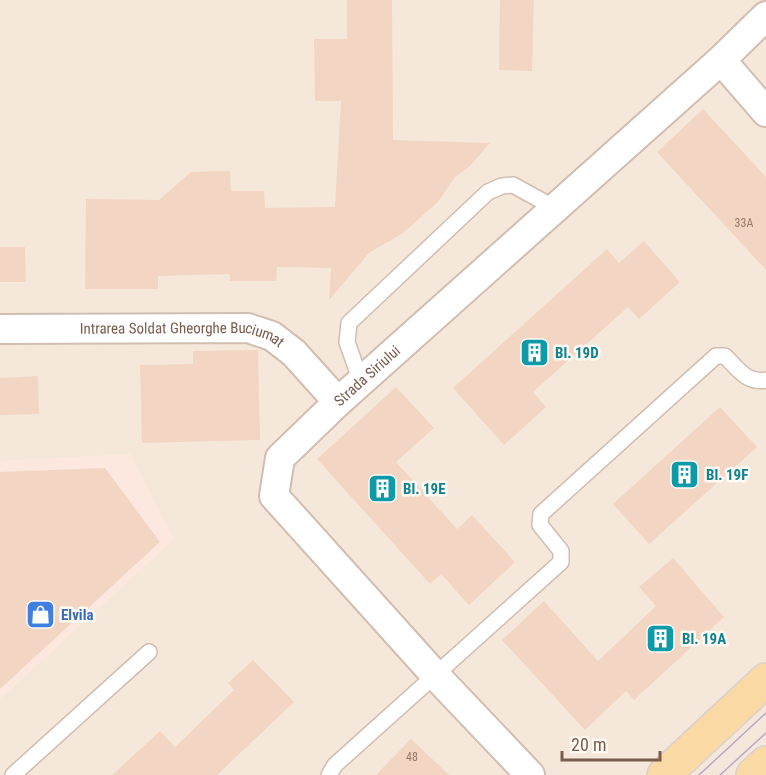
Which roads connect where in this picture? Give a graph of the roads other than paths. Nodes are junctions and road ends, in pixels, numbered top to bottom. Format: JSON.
{"nodes":[{"id":1,"x":766,"y":16,"type":"edge"},
{"id":2,"x":721,"y":60,"type":"junction"},
{"id":3,"x":766,"y":112,"type":"edge"},
{"id":4,"x":555,"y":208,"type":"junction"},
{"id":5,"x":0,"y":329,"type":"edge"},
{"id":6,"x":766,"y":380,"type":"edge"},
{"id":7,"x":361,"y":382,"type":"junction"},
{"id":8,"x":338,"y":402,"type":"junction"},
{"id":9,"x":149,"y":652,"type":"dead end"},
{"id":10,"x":436,"y":676,"type":"junction"},
{"id":11,"x":766,"y":680,"type":"edge"},
{"id":12,"x":766,"y":763,"type":"edge"},
{"id":13,"x":13,"y":775,"type":"edge"},
{"id":14,"x":329,"y":775,"type":"edge"},
{"id":15,"x":530,"y":775,"type":"edge"},
{"id":16,"x":664,"y":775,"type":"edge"},
{"id":17,"x":753,"y":775,"type":"edge"}],
"edges":[{"from":1,"to":2,"type":"street","name":"Strada Siriului"},
{"from":2,"to":3,"type":"street"},
{"from":2,"to":4,"type":"street","name":"Strada Siriului"},
{"from":4,"to":7,"type":"street","name":"Strada Siriului"},
{"from":4,"to":7,"type":"lane"},
{"from":5,"to":8,"type":"street","name":"Intrarea Soldat Gheorghe Buciumat"},
{"from":6,"to":10,"type":"lane"},
{"from":7,"to":8,"type":"street","name":"Strada Siriului"},
{"from":8,"to":10,"type":"street","name":"Strada Siriului"},
{"from":9,"to":13,"type":"lane"},
{"from":10,"to":14,"type":"lane"},
{"from":10,"to":15,"type":"street","name":"Strada Siriului"},
{"from":11,"to":16,"type":"main road"},
{"from":12,"to":17,"type":"main road"}]}
